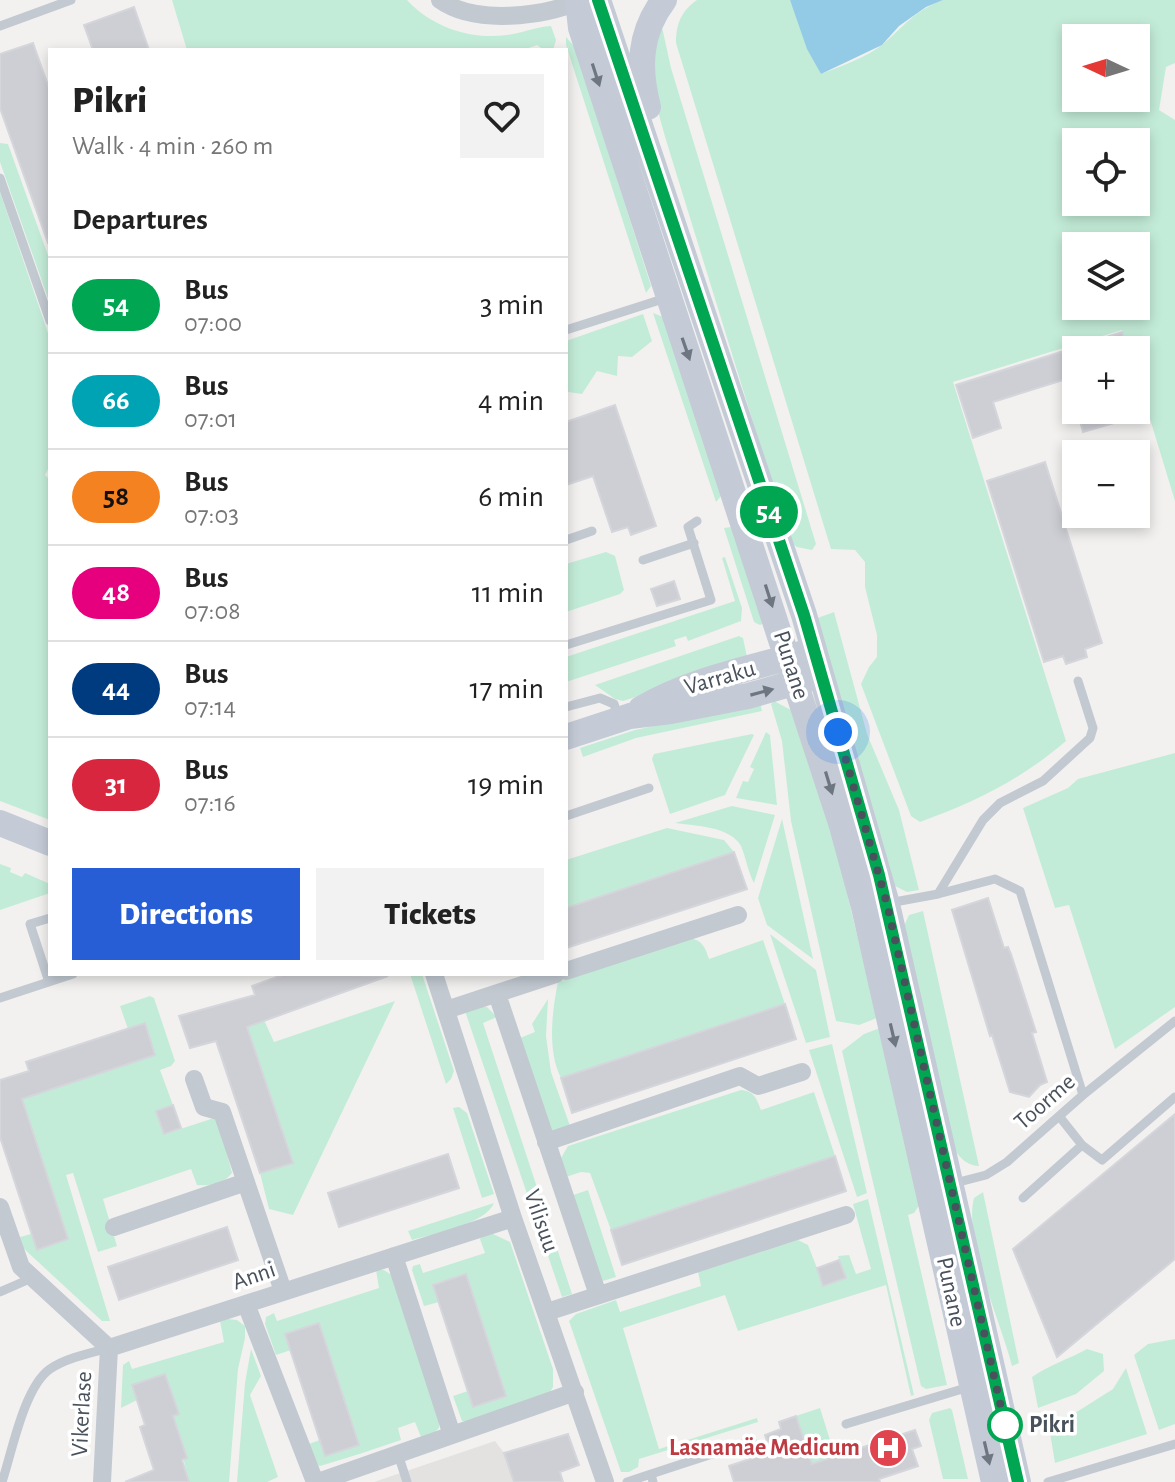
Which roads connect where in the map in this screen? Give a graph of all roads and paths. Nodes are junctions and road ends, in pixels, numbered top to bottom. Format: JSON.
{"nodes":[{"id":1,"x":71,"y":0,"type":"edge"},
{"id":2,"x":440,"y":0,"type":"edge"},
{"id":3,"x":584,"y":0,"type":"edge"},
{"id":4,"x":664,"y":0,"type":"edge"},
{"id":5,"x":0,"y":26,"type":"edge"},
{"id":6,"x":0,"y":178,"type":"edge"},
{"id":7,"x":663,"y":189,"type":"junction"},
{"id":8,"x":696,"y":290,"type":"junction"},
{"id":9,"x":668,"y":297,"type":"junction"},
{"id":10,"x":48,"y":315,"type":"edge"},
{"id":11,"x":568,"y":329,"type":"edge"},
{"id":12,"x":697,"y":521,"type":"dead end"},
{"id":13,"x":592,"y":531,"type":"dead end"},
{"id":14,"x":568,"y":539,"type":"edge"},
{"id":15,"x":694,"y":543,"type":"junction"},
{"id":16,"x":643,"y":560,"type":"dead end"},
{"id":17,"x":568,"y":644,"type":"edge"},
{"id":18,"x":806,"y":666,"type":"junction"},
{"id":19,"x":1078,"y":681,"type":"dead end"},
{"id":20,"x":568,"y":706,"type":"edge"},
{"id":21,"x":624,"y":717,"type":"junction"},
{"id":22,"x":568,"y":736,"type":"edge"},
{"id":23,"x":649,"y":788,"type":"dead end"},
{"id":24,"x":568,"y":815,"type":"edge"},
{"id":25,"x":0,"y":823,"type":"edge"},
{"id":26,"x":48,"y":842,"type":"edge"},
{"id":27,"x":938,"y":894,"type":"junction"},
{"id":28,"x":875,"y":905,"type":"junction"},
{"id":29,"x":738,"y":915,"type":"dead end"},
{"id":30,"x":48,"y":919,"type":"edge"},
{"id":31,"x":568,"y":970,"type":"edge"},
{"id":32,"x":67,"y":976,"type":"edge"},
{"id":33,"x":435,"y":976,"type":"edge"},
{"id":34,"x":550,"y":976,"type":"edge"},
{"id":35,"x":49,"y":982,"type":"junction"},
{"id":36,"x":497,"y":994,"type":"junction"},
{"id":37,"x":0,"y":998,"type":"edge"},
{"id":38,"x":446,"y":1010,"type":"junction"},
{"id":39,"x":1175,"y":1021,"type":"edge"},
{"id":40,"x":802,"y":1072,"type":"dead end"},
{"id":41,"x":194,"y":1079,"type":"dead end"},
{"id":42,"x":1083,"y":1095,"type":"junction"},
{"id":43,"x":1175,"y":1097,"type":"edge"},
{"id":44,"x":1059,"y":1116,"type":"junction"},
{"id":45,"x":546,"y":1142,"type":"junction"},
{"id":46,"x":1082,"y":1145,"type":"junction"},
{"id":47,"x":246,"y":1182,"type":"junction"},
{"id":48,"x":940,"y":1187,"type":"junction"},
{"id":49,"x":1023,"y":1198,"type":"dead end"},
{"id":50,"x":0,"y":1207,"type":"edge"},
{"id":51,"x":846,"y":1215,"type":"dead end"},
{"id":52,"x":513,"y":1218,"type":"junction"},
{"id":53,"x":114,"y":1227,"type":"dead end"},
{"id":54,"x":394,"y":1256,"type":"junction"},
{"id":55,"x":32,"y":1278,"type":"junction"},
{"id":56,"x":283,"y":1291,"type":"junction"},
{"id":57,"x":0,"y":1292,"type":"edge"},
{"id":58,"x":598,"y":1295,"type":"junction"},
{"id":59,"x":246,"y":1304,"type":"junction"},
{"id":60,"x":547,"y":1312,"type":"junction"},
{"id":61,"x":109,"y":1348,"type":"junction"},
{"id":62,"x":984,"y":1383,"type":"junction"},
{"id":63,"x":575,"y":1392,"type":"junction"},
{"id":64,"x":846,"y":1424,"type":"dead end"},
{"id":65,"x":452,"y":1435,"type":"junction"},
{"id":66,"x":752,"y":1441,"type":"dead end"},
{"id":67,"x":1175,"y":1444,"type":"edge"},
{"id":68,"x":398,"y":1454,"type":"junction"},
{"id":69,"x":104,"y":1477,"type":"edge"},
{"id":70,"x":652,"y":1478,"type":"edge"},
{"id":71,"x":2,"y":1482,"type":"edge"},
{"id":72,"x":316,"y":1482,"type":"edge"},
{"id":73,"x":407,"y":1482,"type":"edge"},
{"id":74,"x":605,"y":1482,"type":"edge"},
{"id":75,"x":627,"y":1482,"type":"edge"},
{"id":76,"x":994,"y":1482,"type":"edge"},
{"id":77,"x":1018,"y":1482,"type":"edge"},
{"id":78,"x":1048,"y":1482,"type":"edge"}],
"edges":[{"from":1,"to":5,"type":"lane"},
{"from":2,"to":3,"type":"street"},
{"from":3,"to":7,"type":"main road","name":"Punane"},
{"from":3,"to":9,"type":"main road","name":"Punane","one_way":true},
{"from":4,"to":7,"type":"main road"},
{"from":6,"to":10,"type":"lane"},
{"from":7,"to":8,"type":"main road","name":"Punane"},
{"from":8,"to":9,"type":"lane"},
{"from":8,"to":18,"type":"main road","name":"Punane"},
{"from":9,"to":11,"type":"lane"},
{"from":9,"to":18,"type":"main road","name":"Punane","one_way":true},
{"from":12,"to":15,"type":"lane"},
{"from":13,"to":14,"type":"lane"},
{"from":15,"to":16,"type":"lane"},
{"from":15,"to":17,"type":"lane"},
{"from":18,"to":21,"type":"main road","name":"Varraku"},
{"from":18,"to":28,"type":"main road","name":"Punane"},
{"from":19,"to":27,"type":"lane"},
{"from":20,"to":21,"type":"lane"},
{"from":21,"to":22,"type":"main road","name":"Varraku"},
{"from":23,"to":24,"type":"lane"},
{"from":25,"to":26,"type":"main road"},
{"from":27,"to":28,"type":"lane"},
{"from":27,"to":42,"type":"lane"},
{"from":28,"to":48,"type":"main road","name":"Punane"},
{"from":29,"to":31,"type":"street"},
{"from":30,"to":35,"type":"lane"},
{"from":32,"to":35,"type":"lane"},
{"from":33,"to":38,"type":"street","name":"Vilisuu"},
{"from":34,"to":36,"type":"street"},
{"from":35,"to":37,"type":"lane"},
{"from":36,"to":38,"type":"street"},
{"from":36,"to":45,"type":"street"},
{"from":38,"to":52,"type":"street","name":"Vilisuu"},
{"from":39,"to":42,"type":"lane","name":"Toorme"},
{"from":40,"to":45,"type":"street"},
{"from":41,"to":47,"type":"street"},
{"from":42,"to":44,"type":"lane","name":"Toorme"},
{"from":43,"to":46,"type":"lane"},
{"from":44,"to":46,"type":"lane"},
{"from":44,"to":48,"type":"lane","name":"Toorme"},
{"from":45,"to":58,"type":"street"},
{"from":46,"to":49,"type":"lane"},
{"from":47,"to":53,"type":"street"},
{"from":47,"to":56,"type":"street"},
{"from":48,"to":62,"type":"main road","name":"Punane"},
{"from":50,"to":55,"type":"street"},
{"from":51,"to":58,"type":"street"},
{"from":52,"to":54,"type":"street","name":"Anni"},
{"from":52,"to":60,"type":"street","name":"Vilisuu"},
{"from":54,"to":56,"type":"street","name":"Anni"},
{"from":54,"to":65,"type":"street"},
{"from":55,"to":57,"type":"lane"},
{"from":55,"to":61,"type":"street"},
{"from":56,"to":59,"type":"street","name":"Anni"},
{"from":58,"to":60,"type":"street"},
{"from":59,"to":61,"type":"street","name":"Anni"},
{"from":59,"to":72,"type":"street"},
{"from":60,"to":63,"type":"street","name":"Vilisuu"},
{"from":61,"to":69,"type":"street","name":"Vikerlase"},
{"from":61,"to":71,"type":"lane"},
{"from":62,"to":64,"type":"lane"},
{"from":62,"to":76,"type":"main road","name":"Punane","one_way":true},
{"from":62,"to":77,"type":"main road","name":"Punane"},
{"from":63,"to":65,"type":"street"},
{"from":63,"to":74,"type":"street","name":"Vilisuu"},
{"from":65,"to":68,"type":"street"},
{"from":66,"to":70,"type":"lane"},
{"from":67,"to":78,"type":"lane"},
{"from":68,"to":72,"type":"street"},
{"from":68,"to":73,"type":"lane"},
{"from":70,"to":75,"type":"lane"}]}
